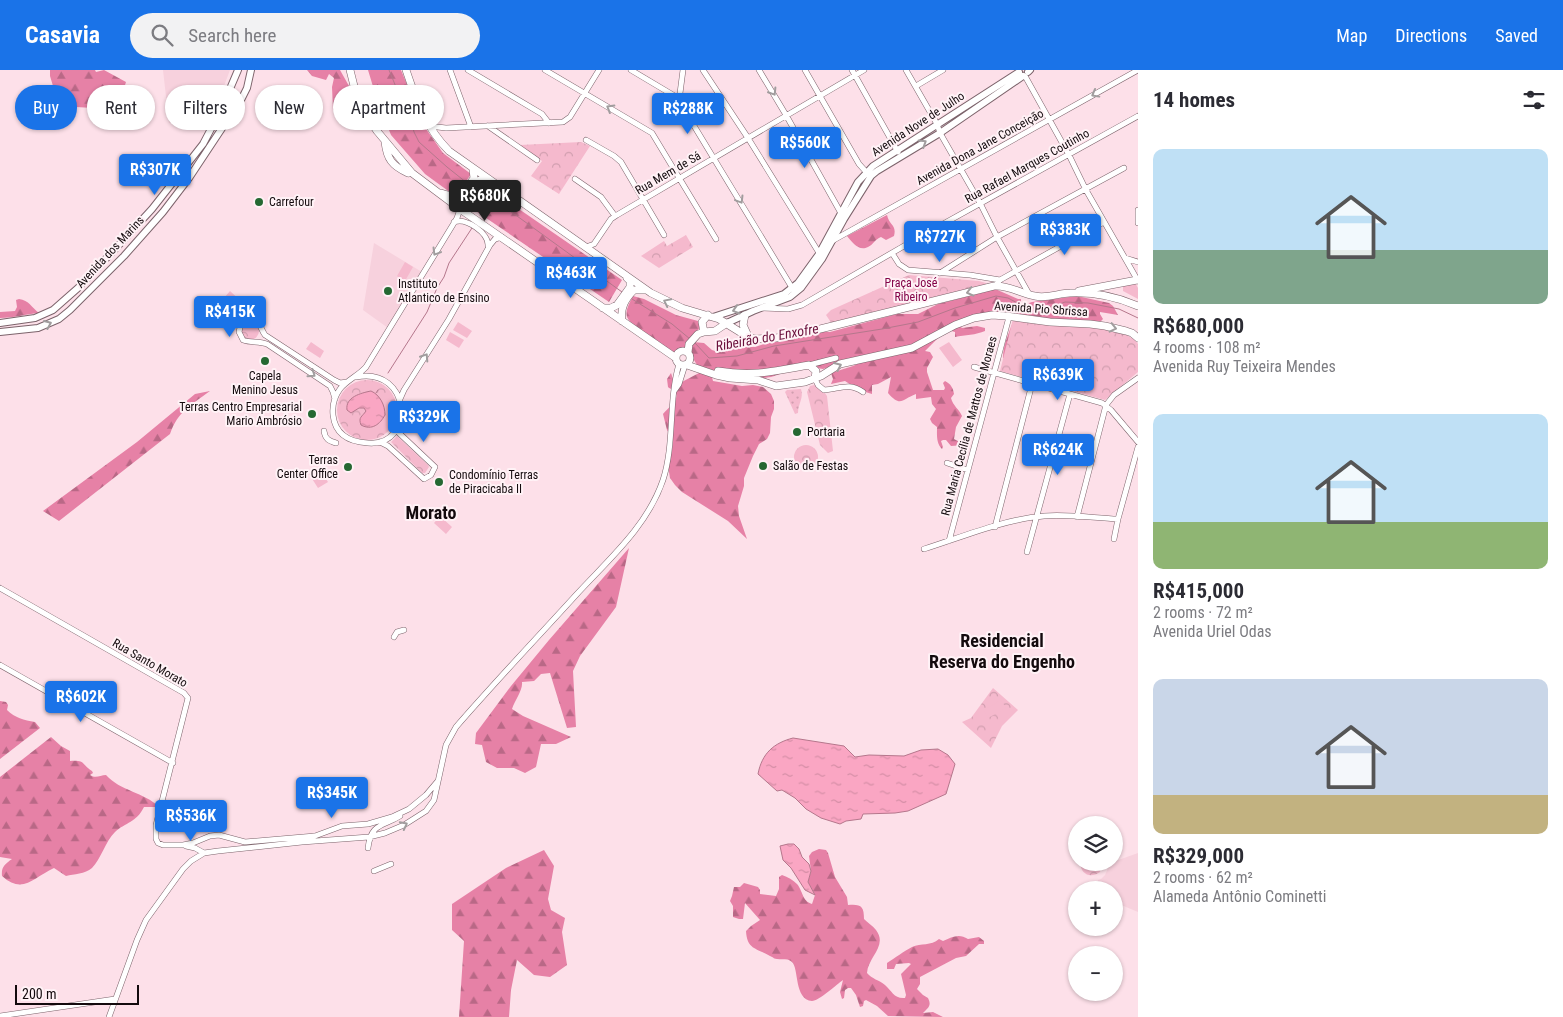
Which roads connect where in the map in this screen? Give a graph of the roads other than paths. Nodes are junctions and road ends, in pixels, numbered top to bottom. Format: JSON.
{"nodes":[{"id":1,"x":238,"y":70,"type":"edge"},
{"id":2,"x":251,"y":70,"type":"edge"},
{"id":3,"x":350,"y":70,"type":"edge"},
{"id":4,"x":406,"y":70,"type":"edge"},
{"id":5,"x":450,"y":70,"type":"edge"},
{"id":6,"x":468,"y":70,"type":"edge"},
{"id":7,"x":545,"y":70,"type":"edge"},
{"id":8,"x":599,"y":70,"type":"edge"},
{"id":9,"x":631,"y":70,"type":"edge"},
{"id":10,"x":683,"y":70,"type":"edge"},
{"id":11,"x":703,"y":70,"type":"edge"},
{"id":12,"x":759,"y":70,"type":"edge"},
{"id":13,"x":805,"y":70,"type":"edge"},
{"id":14,"x":852,"y":70,"type":"edge"},
{"id":15,"x":864,"y":70,"type":"edge"},
{"id":16,"x":906,"y":70,"type":"edge"},
{"id":17,"x":942,"y":70,"type":"edge"},
{"id":18,"x":1138,"y":70,"type":"edge"},
{"id":19,"x":1024,"y":72,"type":"edge"},
{"id":20,"x":855,"y":76,"type":"junction"},
{"id":21,"x":233,"y":83,"type":"joint"},
{"id":22,"x":245,"y":85,"type":"edge"},
{"id":23,"x":411,"y":85,"type":"edge"},
{"id":24,"x":916,"y":86,"type":"junction"},
{"id":25,"x":245,"y":92,"type":"edge"},
{"id":26,"x":585,"y":93,"type":"junction"},
{"id":27,"x":820,"y":96,"type":"junction"},
{"id":28,"x":679,"y":102,"type":"junction"},
{"id":29,"x":786,"y":115,"type":"junction"},
{"id":30,"x":1138,"y":116,"type":"edge"},
{"id":31,"x":1049,"y":120,"type":"junction"},
{"id":32,"x":549,"y":123,"type":"junction"},
{"id":33,"x":937,"y":124,"type":"junction"},
{"id":34,"x":488,"y":126,"type":"junction"},
{"id":35,"x":471,"y":127,"type":"junction"},
{"id":36,"x":446,"y":128,"type":"joint"},
{"id":37,"x":210,"y":130,"type":"edge"},
{"id":38,"x":221,"y":130,"type":"edge"},
{"id":39,"x":432,"y":130,"type":"edge"},
{"id":40,"x":940,"y":133,"type":"junction"},
{"id":41,"x":748,"y":138,"type":"junction"},
{"id":42,"x":438,"y":140,"type":"junction"},
{"id":43,"x":586,"y":140,"type":"dead end"},
{"id":44,"x":897,"y":150,"type":"junction"},
{"id":45,"x":1069,"y":154,"type":"junction"},
{"id":46,"x":901,"y":157,"type":"junction"},
{"id":47,"x":714,"y":158,"type":"junction"},
{"id":48,"x":538,"y":160,"type":"dead end"},
{"id":49,"x":1124,"y":168,"type":"dead end"},
{"id":50,"x":473,"y":169,"type":"junction"},
{"id":51,"x":960,"y":170,"type":"junction"},
{"id":52,"x":869,"y":174,"type":"junction"},
{"id":53,"x":679,"y":178,"type":"junction"},
{"id":54,"x":575,"y":179,"type":"dead end"},
{"id":55,"x":473,"y":182,"type":"junction"},
{"id":56,"x":170,"y":184,"type":"junction"},
{"id":57,"x":500,"y":188,"type":"junction"},
{"id":58,"x":434,"y":190,"type":"junction"},
{"id":59,"x":1086,"y":190,"type":"junction"},
{"id":60,"x":464,"y":195,"type":"junction"},
{"id":61,"x":643,"y":199,"type":"junction"},
{"id":62,"x":170,"y":203,"type":"junction"},
{"id":63,"x":980,"y":203,"type":"junction"},
{"id":64,"x":460,"y":209,"type":"junction"},
{"id":65,"x":1138,"y":210,"type":"edge"},
{"id":66,"x":615,"y":216,"type":"junction"},
{"id":67,"x":842,"y":216,"type":"junction"},
{"id":68,"x":454,"y":222,"type":"junction"},
{"id":69,"x":1104,"y":222,"type":"junction"},
{"id":70,"x":1138,"y":223,"type":"edge"},
{"id":71,"x":128,"y":235,"type":"junction"},
{"id":72,"x":664,"y":236,"type":"dead end"},
{"id":73,"x":996,"y":237,"type":"junction"},
{"id":74,"x":502,"y":238,"type":"junction"},
{"id":75,"x":716,"y":239,"type":"dead end"},
{"id":76,"x":832,"y":241,"type":"junction"},
{"id":77,"x":136,"y":243,"type":"junction"},
{"id":78,"x":594,"y":244,"type":"junction"},
{"id":79,"x":117,"y":247,"type":"junction"},
{"id":80,"x":586,"y":247,"type":"junction"},
{"id":81,"x":486,"y":251,"type":"junction"},
{"id":82,"x":595,"y":253,"type":"junction"},
{"id":83,"x":892,"y":253,"type":"junction"},
{"id":84,"x":124,"y":256,"type":"junction"},
{"id":85,"x":821,"y":256,"type":"junction"},
{"id":86,"x":1125,"y":258,"type":"junction"},
{"id":87,"x":1138,"y":262,"type":"edge"},
{"id":88,"x":1016,"y":272,"type":"junction"},
{"id":89,"x":940,"y":273,"type":"junction"},
{"id":90,"x":625,"y":275,"type":"junction"},
{"id":91,"x":984,"y":277,"type":"junction"},
{"id":92,"x":1137,"y":277,"type":"edge"},
{"id":93,"x":1114,"y":284,"type":"junction"},
{"id":94,"x":994,"y":285,"type":"junction"},
{"id":95,"x":632,"y":288,"type":"junction"},
{"id":96,"x":647,"y":290,"type":"junction"},
{"id":97,"x":794,"y":291,"type":"junction"},
{"id":98,"x":1069,"y":293,"type":"junction"},
{"id":99,"x":1029,"y":294,"type":"junction"},
{"id":100,"x":1121,"y":299,"type":"junction"},
{"id":101,"x":780,"y":302,"type":"junction"},
{"id":102,"x":1138,"y":306,"type":"edge"},
{"id":103,"x":619,"y":307,"type":"junction"},
{"id":104,"x":796,"y":307,"type":"junction"},
{"id":105,"x":603,"y":308,"type":"junction"},
{"id":106,"x":760,"y":308,"type":"junction"},
{"id":107,"x":745,"y":315,"type":"junction"},
{"id":108,"x":714,"y":317,"type":"junction"},
{"id":109,"x":1009,"y":317,"type":"junction"},
{"id":110,"x":622,"y":321,"type":"junction"},
{"id":111,"x":0,"y":323,"type":"edge"},
{"id":112,"x":727,"y":323,"type":"junction"},
{"id":113,"x":719,"y":329,"type":"junction"},
{"id":114,"x":0,"y":332,"type":"edge"},
{"id":115,"x":262,"y":332,"type":"junction"},
{"id":116,"x":704,"y":332,"type":"junction"},
{"id":117,"x":1136,"y":336,"type":"edge"},
{"id":118,"x":748,"y":337,"type":"junction"},
{"id":119,"x":252,"y":342,"type":"junction"},
{"id":120,"x":688,"y":352,"type":"junction"},
{"id":121,"x":836,"y":358,"type":"dead end"},
{"id":122,"x":684,"y":362,"type":"junction"},
{"id":123,"x":810,"y":365,"type":"junction"},
{"id":124,"x":974,"y":367,"type":"dead end"},
{"id":125,"x":777,"y":372,"type":"junction"},
{"id":126,"x":994,"y":373,"type":"junction"},
{"id":127,"x":356,"y":377,"type":"junction"},
{"id":128,"x":1138,"y":378,"type":"edge"},
{"id":129,"x":815,"y":379,"type":"junction"},
{"id":130,"x":348,"y":382,"type":"junction"},
{"id":131,"x":1032,"y":384,"type":"junction"},
{"id":132,"x":776,"y":386,"type":"junction"},
{"id":133,"x":863,"y":392,"type":"dead end"},
{"id":134,"x":1070,"y":394,"type":"junction"},
{"id":135,"x":335,"y":399,"type":"junction"},
{"id":136,"x":400,"y":399,"type":"junction"},
{"id":137,"x":1106,"y":405,"type":"junction"},
{"id":138,"x":399,"y":424,"type":"junction"},
{"id":139,"x":324,"y":431,"type":"dead end"},
{"id":140,"x":380,"y":442,"type":"junction"},
{"id":141,"x":1138,"y":442,"type":"edge"},
{"id":142,"x":336,"y":443,"type":"dead end"},
{"id":143,"x":1138,"y":447,"type":"edge"},
{"id":144,"x":947,"y":464,"type":"dead end"},
{"id":145,"x":968,"y":470,"type":"junction"},
{"id":146,"x":1036,"y":517,"type":"junction"},
{"id":147,"x":1077,"y":517,"type":"junction"},
{"id":148,"x":1118,"y":519,"type":"junction"},
{"id":149,"x":995,"y":527,"type":"junction"},
{"id":150,"x":1114,"y":540,"type":"dead end"},
{"id":151,"x":949,"y":541,"type":"junction"},
{"id":152,"x":924,"y":549,"type":"dead end"},
{"id":153,"x":1027,"y":552,"type":"dead end"},
{"id":154,"x":0,"y":588,"type":"edge"},
{"id":155,"x":404,"y":630,"type":"dead end"},
{"id":156,"x":394,"y":637,"type":"dead end"},
{"id":157,"x":0,"y":665,"type":"edge"},
{"id":158,"x":172,"y":763,"type":"junction"},
{"id":159,"x":440,"y":779,"type":"junction"},
{"id":160,"x":416,"y":803,"type":"junction"},
{"id":161,"x":409,"y":809,"type":"junction"},
{"id":162,"x":426,"y":811,"type":"junction"},
{"id":163,"x":342,"y":826,"type":"junction"},
{"id":164,"x":219,"y":835,"type":"junction"},
{"id":165,"x":206,"y":837,"type":"junction"},
{"id":166,"x":369,"y":837,"type":"junction"},
{"id":167,"x":356,"y":838,"type":"junction"},
{"id":168,"x":340,"y":839,"type":"junction"},
{"id":169,"x":183,"y":845,"type":"junction"},
{"id":170,"x":218,"y":851,"type":"junction"},
{"id":171,"x":204,"y":853,"type":"junction"},
{"id":172,"x":390,"y":864,"type":"dead end"},
{"id":173,"x":374,"y":871,"type":"dead end"},
{"id":174,"x":116,"y":999,"type":"junction"},
{"id":175,"x":0,"y":1016,"type":"edge"},
{"id":176,"x":109,"y":1017,"type":"edge"}],
"edges":[{"from":1,"to":21,"type":"street","name":"Avenida dos Marins"},
{"from":2,"to":25,"type":"street","name":"Avenida dos Marins"},
{"from":3,"to":58,"type":"main road"},
{"from":4,"to":23,"type":"main road"},
{"from":5,"to":35,"type":"street"},
{"from":6,"to":32,"type":"street"},
{"from":7,"to":26,"type":"street"},
{"from":8,"to":26,"type":"street"},
{"from":9,"to":28,"type":"street"},
{"from":10,"to":28,"type":"street"},
{"from":11,"to":41,"type":"street"},
{"from":12,"to":29,"type":"street","one_way":true},
{"from":13,"to":27,"type":"street"},
{"from":14,"to":20,"type":"street"},
{"from":15,"to":20,"type":"street","name":"Rua Mem de Sá"},
{"from":16,"to":24,"type":"street"},
{"from":17,"to":24,"type":"street"},
{"from":18,"to":31,"type":"street","name":"Avenida Dona Jane Conceição","one_way":true},
{"from":19,"to":31,"type":"street"},
{"from":19,"to":33,"type":"street","name":"Avenida Nove de Julho"},
{"from":19,"to":40,"type":"street","name":"Avenida Nove de Julho"},
{"from":20,"to":27,"type":"street","name":"Rua Mem de Sá"},
{"from":20,"to":44,"type":"street"},
{"from":21,"to":22,"type":"street"},
{"from":24,"to":33,"type":"street"},
{"from":26,"to":32,"type":"street"},
{"from":53,"to":26,"type":"street","one_way":true},
{"from":27,"to":29,"type":"street","name":"Rua Mem de Sá"},
{"from":27,"to":52,"type":"street"},
{"from":28,"to":47,"type":"street"},
{"from":29,"to":41,"type":"street","name":"Rua Mem de Sá"},
{"from":29,"to":67,"type":"street"},
{"from":30,"to":45,"type":"street","name":"Rua Rafael Marques Coutinho"},
{"from":31,"to":45,"type":"street"},
{"from":31,"to":51,"type":"street","name":"Avenida Dona Jane Conceição"},
{"from":32,"to":34,"type":"street"},
{"from":33,"to":40,"type":"street"},
{"from":33,"to":44,"type":"street","name":"Avenida Nove de Julho"},
{"from":34,"to":35,"type":"street"},
{"from":34,"to":48,"type":"street"},
{"from":35,"to":36,"type":"street"},
{"from":36,"to":42,"type":"street"},
{"from":37,"to":56,"type":"street","name":"Avenida dos Marins"},
{"from":38,"to":62,"type":"street","name":"Avenida dos Marins"},
{"from":39,"to":42,"type":"main road"},
{"from":46,"to":40,"type":"street","name":"Avenida Nove de Julho","one_way":true},
{"from":40,"to":51,"type":"street"},
{"from":41,"to":47,"type":"street","name":"Rua Mem de Sá"},
{"from":41,"to":85,"type":"street"},
{"from":42,"to":50,"type":"main road"},
{"from":43,"to":61,"type":"street"},
{"from":44,"to":46,"type":"street"},
{"from":44,"to":52,"type":"street","name":"Avenida Nove de Julho"},
{"from":45,"to":59,"type":"street"},
{"from":45,"to":63,"type":"street","name":"Rua Rafael Marques Coutinho"},
{"from":46,"to":52,"type":"street","name":"Avenida Nove de Julho"},
{"from":47,"to":53,"type":"street","name":"Rua Mem de Sá"},
{"from":47,"to":97,"type":"street","one_way":true},
{"from":49,"to":59,"type":"street"},
{"from":50,"to":55,"type":"main road"},
{"from":50,"to":57,"type":"main road"},
{"from":51,"to":63,"type":"street"},
{"from":51,"to":76,"type":"street","name":"Avenida Dona Jane Conceição"},
{"from":52,"to":67,"type":"street","name":"Avenida Nove de Julho"},
{"from":53,"to":61,"type":"street","name":"Rua Mem de Sá"},
{"from":53,"to":75,"type":"street"},
{"from":54,"to":66,"type":"street"},
{"from":55,"to":57,"type":"main road"},
{"from":55,"to":60,"type":"main road"},
{"from":56,"to":62,"type":"street"},
{"from":56,"to":71,"type":"street","name":"Avenida dos Marins"},
{"from":57,"to":80,"type":"main road"},
{"from":58,"to":60,"type":"main road"},
{"from":58,"to":64,"type":"main road"},
{"from":59,"to":69,"type":"street"},
{"from":59,"to":73,"type":"street"},
{"from":60,"to":64,"type":"main road"},
{"from":61,"to":66,"type":"street","name":"Rua Mem de Sá"},
{"from":61,"to":72,"type":"street"},
{"from":62,"to":77,"type":"street","name":"Avenida dos Marins"},
{"from":63,"to":73,"type":"street"},
{"from":63,"to":83,"type":"street","name":"Rua Rafael Marques Coutinho"},
{"from":64,"to":68,"type":"street"},
{"from":64,"to":74,"type":"main road"},
{"from":65,"to":70,"type":"street"},
{"from":66,"to":78,"type":"street","name":"Rua Mem de Sá"},
{"from":67,"to":76,"type":"street","name":"Avenida Nove de Julho"},
{"from":67,"to":85,"type":"street","name":"Avenida Nove de Julho"},
{"from":68,"to":81,"type":"street"},
{"from":68,"to":127,"type":"street","one_way":true},
{"from":69,"to":86,"type":"street"},
{"from":69,"to":88,"type":"street"},
{"from":71,"to":77,"type":"street"},
{"from":71,"to":79,"type":"street","name":"Avenida dos Marins"},
{"from":73,"to":88,"type":"street"},
{"from":73,"to":89,"type":"street"},
{"from":74,"to":81,"type":"street"},
{"from":74,"to":105,"type":"main road"},
{"from":76,"to":85,"type":"street","name":"Avenida Nove de Julho"},
{"from":77,"to":84,"type":"street","name":"Avenida dos Marins"},
{"from":78,"to":80,"type":"street"},
{"from":78,"to":82,"type":"street"},
{"from":79,"to":84,"type":"street"},
{"from":79,"to":111,"type":"street","name":"Avenida dos Marins"},
{"from":80,"to":82,"type":"main road"},
{"from":136,"to":81,"type":"street","one_way":true},
{"from":82,"to":90,"type":"main road"},
{"from":83,"to":89,"type":"street"},
{"from":83,"to":104,"type":"street","name":"Rua Rafael Marques Coutinho"},
{"from":114,"to":84,"type":"street","name":"Avenida dos Marins","one_way":true},
{"from":85,"to":97,"type":"street","name":"Avenida Nove de Julho"},
{"from":86,"to":87,"type":"street"},
{"from":86,"to":92,"type":"street"},
{"from":88,"to":94,"type":"street"},
{"from":88,"to":99,"type":"street"},
{"from":89,"to":91,"type":"street"},
{"from":90,"to":95,"type":"main road"},
{"from":90,"to":96,"type":"main road"},
{"from":91,"to":94,"type":"street"},
{"from":91,"to":94,"type":"street"},
{"from":92,"to":93,"type":"main road"},
{"from":93,"to":98,"type":"main road"},
{"from":93,"to":100,"type":"main road"},
{"from":94,"to":99,"type":"main road"},
{"from":94,"to":118,"type":"main road","one_way":true},
{"from":95,"to":96,"type":"main road"},
{"from":95,"to":103,"type":"main road"},
{"from":108,"to":96,"type":"main road","one_way":true},
{"from":97,"to":101,"type":"street","name":"Avenida Nove de Julho"},
{"from":97,"to":108,"type":"street","name":"Avenida Nove de Julho","one_way":true},
{"from":98,"to":99,"type":"main road"},
{"from":98,"to":100,"type":"main road"},
{"from":100,"to":102,"type":"main road"},
{"from":101,"to":104,"type":"street"},
{"from":101,"to":106,"type":"street","name":"Avenida Nove de Julho"},
{"from":103,"to":105,"type":"main road"},
{"from":103,"to":110,"type":"main road"},
{"from":104,"to":106,"type":"street","name":"Rua Rafael Marques Coutinho"},
{"from":105,"to":110,"type":"main road"},
{"from":106,"to":107,"type":"street","name":"Avenida Nove de Julho"},
{"from":107,"to":112,"type":"street","name":"Avenida Nove de Julho"},
{"from":107,"to":118,"type":"main road"},
{"from":108,"to":112,"type":"main road"},
{"from":108,"to":113,"type":"main road"},
{"from":108,"to":116,"type":"main road"},
{"from":109,"to":117,"type":"main road","name":"Avenida Pio Sbrissa","one_way":true},
{"from":109,"to":126,"type":"street","name":"Rua Maria Cecília de Mattos de Moraes"},
{"from":129,"to":109,"type":"main road","name":"Avenida Pio Sbrissa","one_way":true},
{"from":110,"to":122,"type":"main road"},
{"from":112,"to":113,"type":"main road"},
{"from":112,"to":118,"type":"main road"},
{"from":113,"to":116,"type":"main road"},
{"from":115,"to":119,"type":"street"},
{"from":115,"to":119,"type":"street"},
{"from":115,"to":130,"type":"street"},
{"from":116,"to":120,"type":"main road"},
{"from":119,"to":135,"type":"street","one_way":true},
{"from":120,"to":122,"type":"main road"},
{"from":120,"to":122,"type":"main road"},
{"from":121,"to":123,"type":"street"},
{"from":122,"to":125,"type":"main road"},
{"from":122,"to":132,"type":"main road","name":"Avenida Pio Sbrissa"},
{"from":122,"to":159,"type":"street"},
{"from":123,"to":125,"type":"main road"},
{"from":123,"to":129,"type":"main road"},
{"from":124,"to":126,"type":"street"},
{"from":125,"to":132,"type":"main road"},
{"from":126,"to":131,"type":"street"},
{"from":126,"to":145,"type":"street","name":"Rua Maria Cecília de Mattos de Moraes"},
{"from":127,"to":130,"type":"street"},
{"from":127,"to":136,"type":"street"},
{"from":128,"to":137,"type":"street"},
{"from":129,"to":132,"type":"main road","name":"Avenida Pio Sbrissa"},
{"from":129,"to":133,"type":"street"},
{"from":130,"to":135,"type":"street"},
{"from":131,"to":134,"type":"street"},
{"from":131,"to":149,"type":"street"},
{"from":134,"to":137,"type":"street"},
{"from":134,"to":146,"type":"street"},
{"from":135,"to":140,"type":"street"},
{"from":136,"to":138,"type":"street"},
{"from":137,"to":141,"type":"street"},
{"from":137,"to":147,"type":"street"},
{"from":138,"to":140,"type":"street"},
{"from":138,"to":140,"type":"street"},
{"from":139,"to":142,"type":"street"},
{"from":143,"to":148,"type":"street"},
{"from":144,"to":145,"type":"street"},
{"from":145,"to":151,"type":"street","name":"Rua Maria Cecília de Mattos de Moraes"},
{"from":146,"to":147,"type":"street"},
{"from":146,"to":149,"type":"street"},
{"from":146,"to":153,"type":"street"},
{"from":147,"to":148,"type":"street"},
{"from":148,"to":150,"type":"street"},
{"from":149,"to":151,"type":"street"},
{"from":151,"to":152,"type":"street"},
{"from":154,"to":158,"type":"street","name":"Rua Santo Morato"},
{"from":155,"to":156,"type":"street"},
{"from":157,"to":158,"type":"street"},
{"from":158,"to":169,"type":"street","name":"Rua Santo Morato"},
{"from":159,"to":160,"type":"street"},
{"from":159,"to":162,"type":"street"},
{"from":160,"to":161,"type":"street"},
{"from":160,"to":162,"type":"street"},
{"from":161,"to":163,"type":"street"},
{"from":161,"to":166,"type":"street"},
{"from":166,"to":162,"type":"street","one_way":true},
{"from":163,"to":164,"type":"street"},
{"from":163,"to":168,"type":"street"},
{"from":164,"to":165,"type":"street"},
{"from":164,"to":170,"type":"street"},
{"from":165,"to":169,"type":"street"},
{"from":165,"to":171,"type":"street"},
{"from":166,"to":167,"type":"street"},
{"from":166,"to":167,"type":"street"},
{"from":167,"to":168,"type":"street"},
{"from":168,"to":170,"type":"street"},
{"from":169,"to":171,"type":"street"},
{"from":170,"to":171,"type":"street"},
{"from":171,"to":174,"type":"street"},
{"from":172,"to":173,"type":"street"},
{"from":174,"to":175,"type":"street"},
{"from":174,"to":176,"type":"street"}]}
